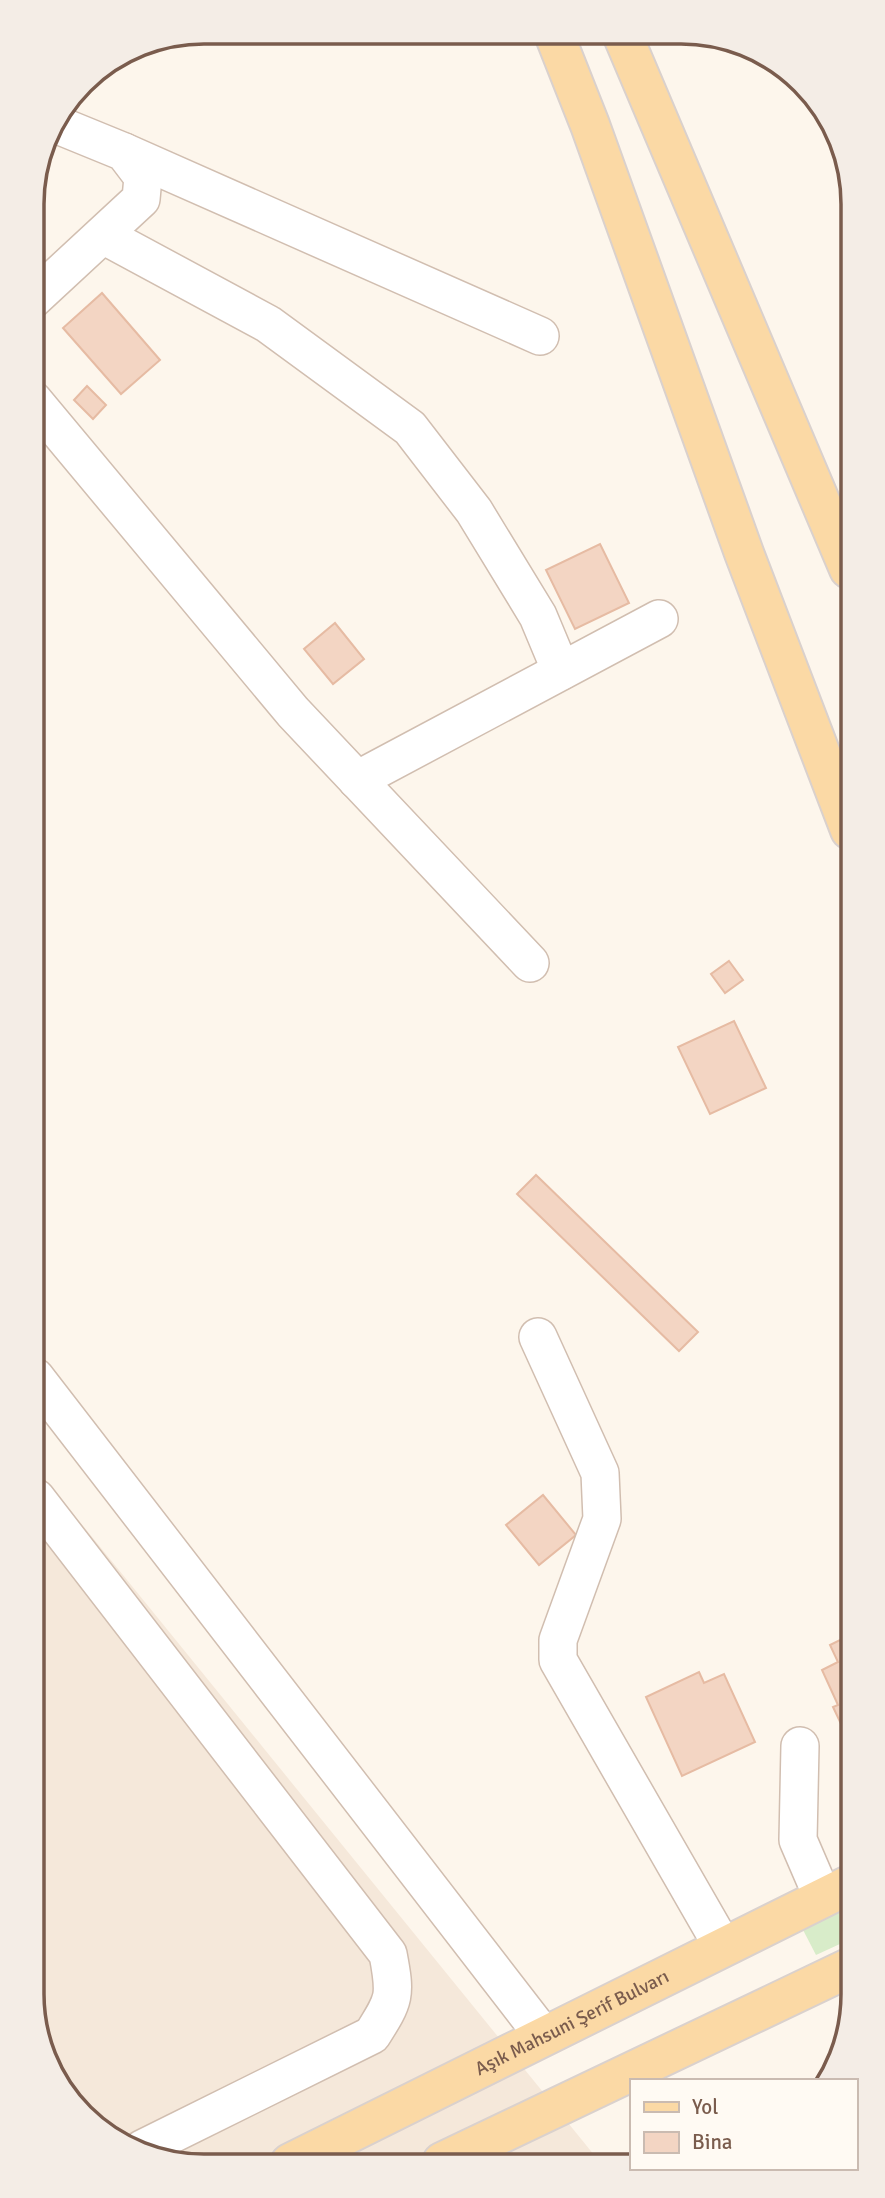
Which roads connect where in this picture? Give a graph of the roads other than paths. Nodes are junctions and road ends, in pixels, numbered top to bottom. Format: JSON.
{"nodes":[{"id":1,"x":558,"y":44,"type":"edge"},
{"id":2,"x":626,"y":44,"type":"edge"},
{"id":3,"x":63,"y":127,"type":"edge"},
{"id":4,"x":124,"y":152,"type":"junction"},
{"id":5,"x":103,"y":235,"type":"junction"},
{"id":6,"x":44,"y":289,"type":"edge"},
{"id":7,"x":540,"y":336,"type":"dead end"},
{"id":8,"x":44,"y":413,"type":"edge"},
{"id":9,"x":841,"y":548,"type":"edge"},
{"id":10,"x":659,"y":619,"type":"dead end"},
{"id":11,"x":561,"y":671,"type":"junction"},
{"id":12,"x":357,"y":780,"type":"junction"},
{"id":13,"x":841,"y":806,"type":"edge"},
{"id":14,"x":530,"y":963,"type":"dead end"},
{"id":15,"x":538,"y":1337,"type":"dead end"},
{"id":16,"x":44,"y":1389,"type":"edge"},
{"id":17,"x":44,"y":1508,"type":"edge"},
{"id":18,"x":800,"y":1746,"type":"dead end"},
{"id":19,"x":838,"y":1890,"type":"edge"},
{"id":20,"x":723,"y":1947,"type":"junction"},
{"id":21,"x":841,"y":1972,"type":"edge"},
{"id":22,"x":543,"y":2035,"type":"junction"},
{"id":23,"x":150,"y":2145,"type":"edge"},
{"id":24,"x":308,"y":2154,"type":"edge"},
{"id":25,"x":459,"y":2154,"type":"edge"}],
"edges":[{"from":1,"to":13,"type":"main road"},
{"from":2,"to":9,"type":"main road"},
{"from":3,"to":4,"type":"street"},
{"from":4,"to":5,"type":"street"},
{"from":4,"to":7,"type":"street"},
{"from":5,"to":6,"type":"street"},
{"from":5,"to":11,"type":"street"},
{"from":8,"to":12,"type":"street"},
{"from":10,"to":11,"type":"street"},
{"from":11,"to":12,"type":"street"},
{"from":12,"to":14,"type":"street"},
{"from":15,"to":20,"type":"street"},
{"from":16,"to":22,"type":"street"},
{"from":17,"to":23,"type":"street"},
{"from":18,"to":19,"type":"street"},
{"from":19,"to":20,"type":"main road","name":"Aşık Mahsuni Şerif Bulvarı"},
{"from":20,"to":22,"type":"main road","name":"Aşık Mahsuni Şerif Bulvarı"},
{"from":21,"to":25,"type":"main road"},
{"from":22,"to":24,"type":"main road","name":"Aşık Mahsuni Şerif Bulvarı"}]}
